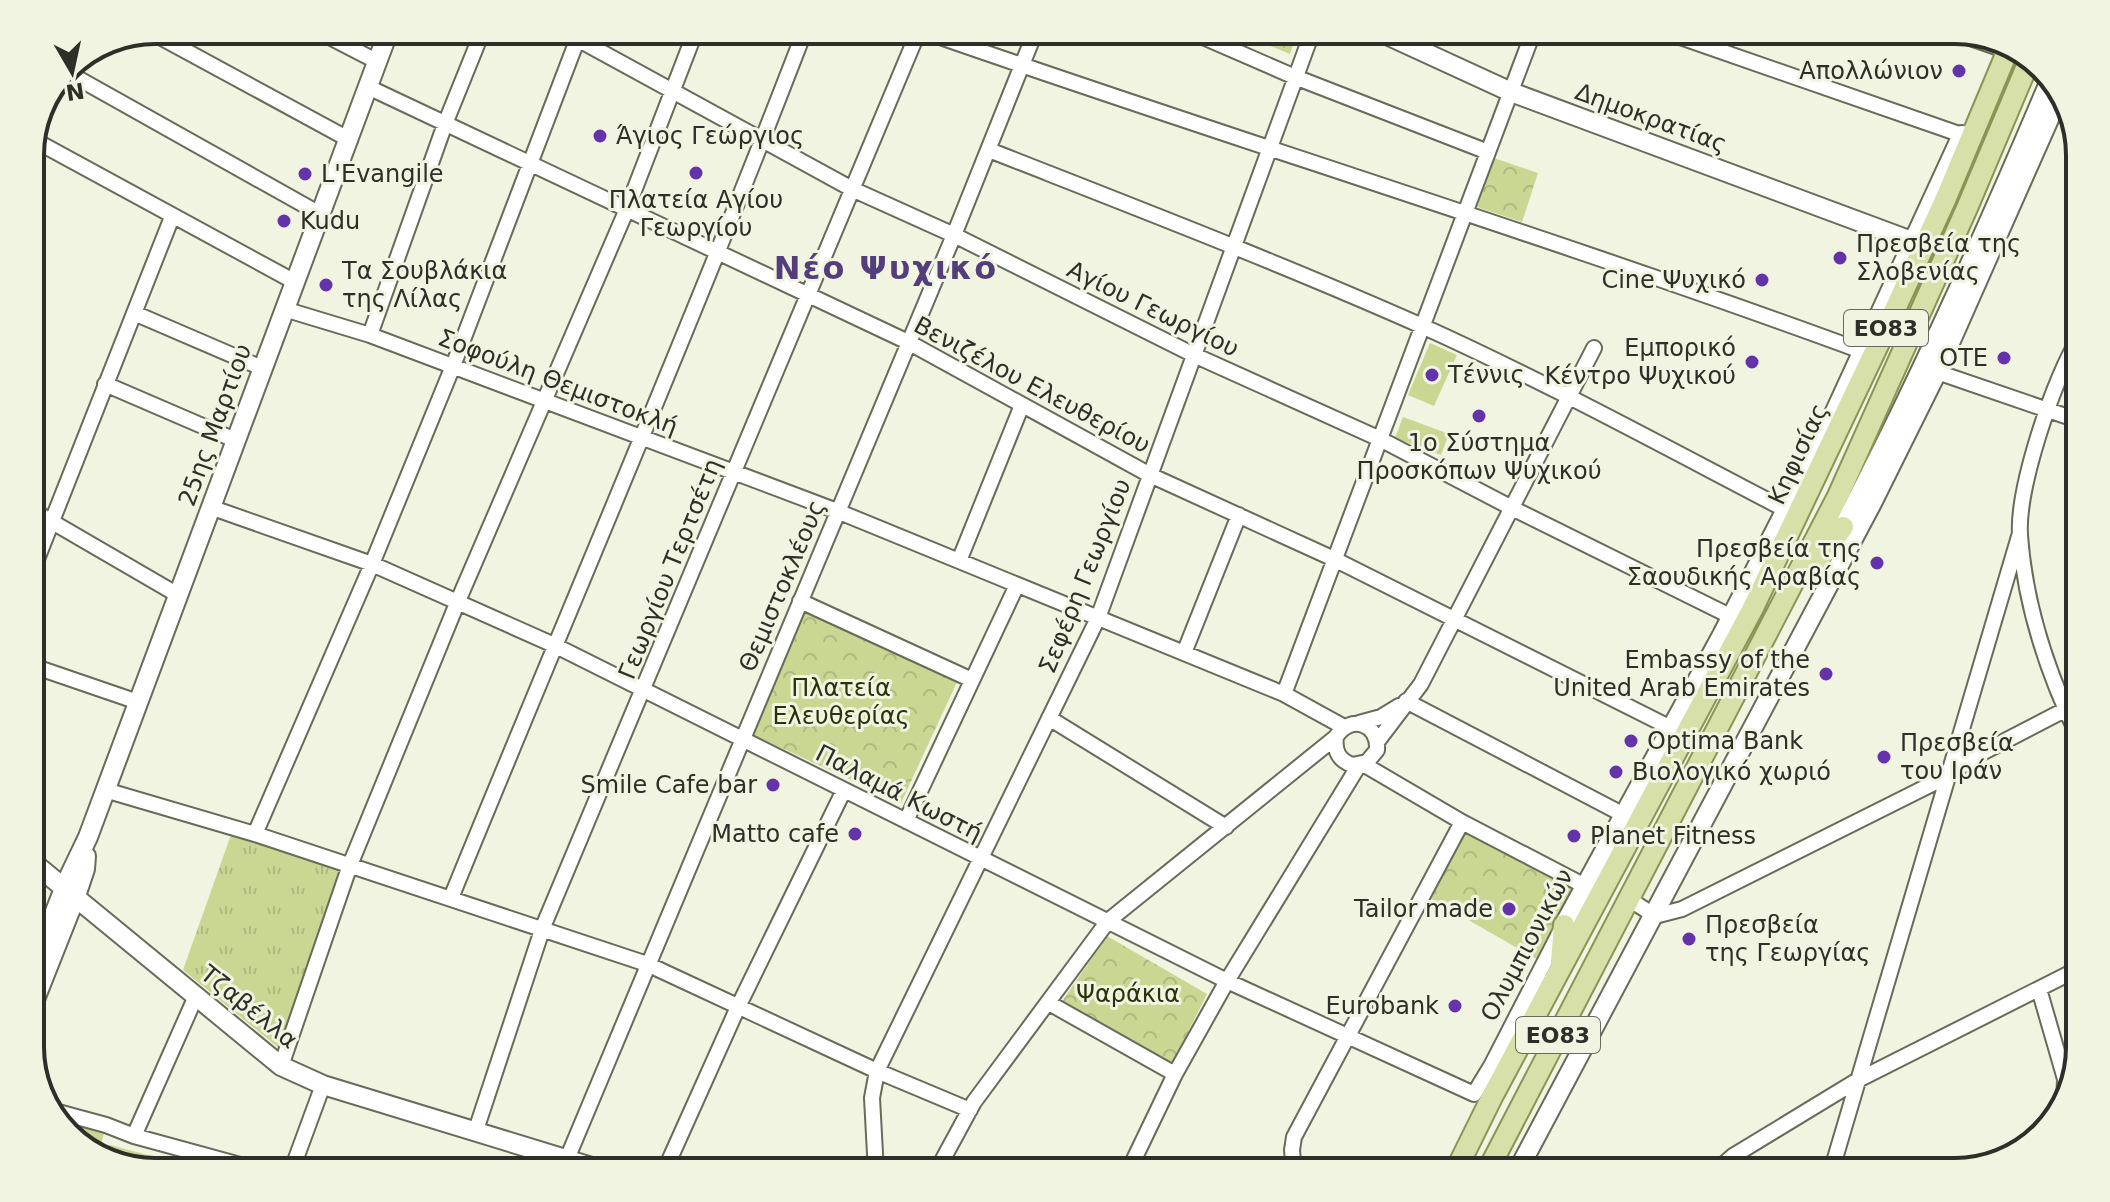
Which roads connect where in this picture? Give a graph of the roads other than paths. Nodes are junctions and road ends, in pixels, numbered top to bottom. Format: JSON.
{"nodes":[{"id":1,"x":173,"y":44,"type":"edge"},
{"id":2,"x":343,"y":44,"type":"edge"},
{"id":3,"x":384,"y":44,"type":"edge"},
{"id":4,"x":477,"y":44,"type":"edge"},
{"id":5,"x":576,"y":44,"type":"edge"},
{"id":6,"x":596,"y":44,"type":"edge"},
{"id":7,"x":691,"y":44,"type":"edge"},
{"id":8,"x":800,"y":44,"type":"edge"},
{"id":9,"x":914,"y":44,"type":"edge"},
{"id":10,"x":960,"y":44,"type":"edge"},
{"id":11,"x":1030,"y":44,"type":"edge"},
{"id":12,"x":1219,"y":44,"type":"edge"},
{"id":13,"x":1308,"y":44,"type":"edge"},
{"id":14,"x":1406,"y":44,"type":"edge"},
{"id":15,"x":1529,"y":44,"type":"edge"},
{"id":16,"x":1700,"y":44,"type":"edge"},
{"id":17,"x":2000,"y":54,"type":"edge"},
{"id":18,"x":2001,"y":54,"type":"edge"},
{"id":19,"x":378,"y":62,"type":"junction"},
{"id":20,"x":1021,"y":65,"type":"junction"},
{"id":21,"x":2025,"y":70,"type":"edge"},
{"id":22,"x":1295,"y":77,"type":"junction"},
{"id":23,"x":77,"y":78,"type":"edge"},
{"id":24,"x":368,"y":87,"type":"junction"},
{"id":25,"x":2045,"y":91,"type":"edge"},
{"id":26,"x":673,"y":92,"type":"junction"},
{"id":27,"x":1511,"y":92,"type":"junction"},
{"id":28,"x":2055,"y":106,"type":"edge"},
{"id":29,"x":445,"y":124,"type":"junction"},
{"id":30,"x":1962,"y":135,"type":"junction"},
{"id":31,"x":350,"y":140,"type":"junction"},
{"id":32,"x":763,"y":140,"type":"junction"},
{"id":33,"x":44,"y":146,"type":"edge"},
{"id":34,"x":1270,"y":149,"type":"junction"},
{"id":35,"x":989,"y":150,"type":"junction"},
{"id":36,"x":1488,"y":152,"type":"junction"},
{"id":37,"x":528,"y":164,"type":"junction"},
{"id":38,"x":852,"y":189,"type":"junction"},
{"id":39,"x":627,"y":209,"type":"junction"},
{"id":40,"x":1466,"y":212,"type":"junction"},
{"id":41,"x":320,"y":214,"type":"junction"},
{"id":42,"x":172,"y":217,"type":"junction"},
{"id":43,"x":954,"y":235,"type":"junction"},
{"id":44,"x":1914,"y":242,"type":"junction"},
{"id":45,"x":1232,"y":246,"type":"junction"},
{"id":46,"x":716,"y":251,"type":"junction"},
{"id":47,"x":295,"y":282,"type":"junction"},
{"id":48,"x":808,"y":295,"type":"junction"},
{"id":49,"x":284,"y":309,"type":"junction"},
{"id":50,"x":134,"y":313,"type":"junction"},
{"id":51,"x":1423,"y":327,"type":"junction"},
{"id":52,"x":370,"y":335,"type":"junction"},
{"id":53,"x":908,"y":342,"type":"junction"},
{"id":54,"x":1594,"y":348,"type":"dead end"},
{"id":55,"x":1864,"y":352,"type":"junction"},
{"id":56,"x":1194,"y":355,"type":"junction"},
{"id":57,"x":2066,"y":364,"type":"edge"},
{"id":58,"x":453,"y":366,"type":"junction"},
{"id":59,"x":262,"y":368,"type":"junction"},
{"id":60,"x":1937,"y":372,"type":"junction"},
{"id":61,"x":105,"y":384,"type":"junction"},
{"id":62,"x":1569,"y":395,"type":"junction"},
{"id":63,"x":545,"y":401,"type":"junction"},
{"id":64,"x":1022,"y":405,"type":"junction"},
{"id":65,"x":2047,"y":411,"type":"junction"},
{"id":66,"x":2066,"y":417,"type":"edge"},
{"id":67,"x":643,"y":438,"type":"junction"},
{"id":68,"x":1380,"y":439,"type":"junction"},
{"id":69,"x":235,"y":440,"type":"junction"},
{"id":70,"x":734,"y":472,"type":"junction"},
{"id":71,"x":1150,"y":475,"type":"junction"},
{"id":72,"x":210,"y":507,"type":"junction"},
{"id":73,"x":1512,"y":508,"type":"junction"},
{"id":74,"x":1786,"y":510,"type":"junction"},
{"id":75,"x":837,"y":511,"type":"junction"},
{"id":76,"x":1239,"y":515,"type":"junction"},
{"id":77,"x":44,"y":517,"type":"edge"},
{"id":78,"x":51,"y":521,"type":"junction"},
{"id":79,"x":1843,"y":527,"type":"joint"},
{"id":80,"x":2020,"y":533,"type":"junction"},
{"id":81,"x":44,"y":540,"type":"edge"},
{"id":82,"x":1334,"y":559,"type":"junction"},
{"id":83,"x":959,"y":561,"type":"junction"},
{"id":84,"x":372,"y":564,"type":"junction"},
{"id":85,"x":1017,"y":585,"type":"junction"},
{"id":86,"x":178,"y":595,"type":"junction"},
{"id":87,"x":458,"y":601,"type":"junction"},
{"id":88,"x":800,"y":601,"type":"junction"},
{"id":89,"x":1732,"y":617,"type":"junction"},
{"id":90,"x":1098,"y":618,"type":"junction"},
{"id":91,"x":1773,"y":618,"type":"junction"},
{"id":92,"x":1454,"y":619,"type":"junction"},
{"id":93,"x":1722,"y":635,"type":"junction"},
{"id":94,"x":554,"y":645,"type":"junction"},
{"id":95,"x":1184,"y":653,"type":"junction"},
{"id":96,"x":44,"y":670,"type":"edge"},
{"id":97,"x":972,"y":680,"type":"junction"},
{"id":98,"x":644,"y":689,"type":"junction"},
{"id":99,"x":1284,"y":694,"type":"junction"},
{"id":100,"x":1406,"y":701,"type":"junction"},
{"id":101,"x":138,"y":702,"type":"junction"},
{"id":102,"x":2065,"y":709,"type":"joint"},
{"id":103,"x":1698,"y":712,"type":"junction"},
{"id":104,"x":1049,"y":718,"type":"junction"},
{"id":105,"x":1671,"y":728,"type":"junction"},
{"id":106,"x":1347,"y":729,"type":"junction"},
{"id":107,"x":743,"y":739,"type":"junction"},
{"id":108,"x":1377,"y":742,"type":"junction"},
{"id":109,"x":1361,"y":764,"type":"junction"},
{"id":110,"x":1948,"y":776,"type":"junction"},
{"id":111,"x":105,"y":790,"type":"junction"},
{"id":112,"x":844,"y":790,"type":"junction"},
{"id":113,"x":1624,"y":815,"type":"junction"},
{"id":114,"x":906,"y":821,"type":"junction"},
{"id":115,"x":1462,"y":822,"type":"junction"},
{"id":116,"x":1226,"y":827,"type":"junction"},
{"id":117,"x":255,"y":834,"type":"junction"},
{"id":118,"x":982,"y":859,"type":"junction"},
{"id":119,"x":350,"y":865,"type":"junction"},
{"id":120,"x":44,"y":871,"type":"edge"},
{"id":121,"x":1585,"y":886,"type":"junction"},
{"id":122,"x":70,"y":891,"type":"junction"},
{"id":123,"x":451,"y":898,"type":"junction"},
{"id":124,"x":1629,"y":899,"type":"junction"},
{"id":125,"x":1655,"y":916,"type":"junction"},
{"id":126,"x":1108,"y":921,"type":"junction"},
{"id":127,"x":1564,"y":925,"type":"junction"},
{"id":128,"x":543,"y":927,"type":"junction"},
{"id":129,"x":44,"y":946,"type":"edge"},
{"id":130,"x":647,"y":964,"type":"junction"},
{"id":131,"x":44,"y":970,"type":"edge"},
{"id":132,"x":1560,"y":970,"type":"junction"},
{"id":133,"x":2066,"y":975,"type":"edge"},
{"id":134,"x":1227,"y":981,"type":"junction"},
{"id":135,"x":2039,"y":989,"type":"junction"},
{"id":136,"x":196,"y":996,"type":"junction"},
{"id":137,"x":1049,"y":1003,"type":"junction"},
{"id":138,"x":738,"y":1007,"type":"junction"},
{"id":139,"x":1348,"y":1035,"type":"junction"},
{"id":140,"x":281,"y":1066,"type":"junction"},
{"id":141,"x":877,"y":1071,"type":"junction"},
{"id":142,"x":2063,"y":1071,"type":"edge"},
{"id":143,"x":1175,"y":1074,"type":"junction"},
{"id":144,"x":1858,"y":1080,"type":"junction"},
{"id":145,"x":323,"y":1085,"type":"junction"},
{"id":146,"x":1474,"y":1094,"type":"joint"},
{"id":147,"x":970,"y":1110,"type":"junction"},
{"id":148,"x":68,"y":1115,"type":"edge"},
{"id":149,"x":476,"y":1130,"type":"junction"},
{"id":150,"x":134,"y":1136,"type":"junction"},
{"id":151,"x":1467,"y":1148,"type":"junction"},
{"id":152,"x":215,"y":1158,"type":"edge"},
{"id":153,"x":296,"y":1158,"type":"edge"},
{"id":154,"x":564,"y":1158,"type":"edge"},
{"id":155,"x":567,"y":1158,"type":"edge"},
{"id":156,"x":670,"y":1158,"type":"edge"},
{"id":157,"x":875,"y":1158,"type":"edge"},
{"id":158,"x":944,"y":1158,"type":"edge"},
{"id":159,"x":1135,"y":1158,"type":"edge"},
{"id":160,"x":1293,"y":1158,"type":"edge"},
{"id":161,"x":1457,"y":1158,"type":"edge"},
{"id":162,"x":1462,"y":1158,"type":"edge"},
{"id":163,"x":1494,"y":1158,"type":"edge"},
{"id":164,"x":1525,"y":1158,"type":"edge"},
{"id":165,"x":1731,"y":1158,"type":"edge"},
{"id":166,"x":1835,"y":1158,"type":"edge"}],
"edges":[{"from":1,"to":31,"type":"street"},
{"from":2,"to":19,"type":"street"},
{"from":3,"to":19,"type":"street","name":"25ης Μαρτίου"},
{"from":4,"to":29,"type":"street"},
{"from":5,"to":37,"type":"street"},
{"from":6,"to":26,"type":"street","name":"Αγίου Γεωργίου"},
{"from":7,"to":26,"type":"street"},
{"from":8,"to":32,"type":"street"},
{"from":9,"to":38,"type":"street","name":"Γεωργίου Τερτσέτη"},
{"from":10,"to":20,"type":"street"},
{"from":11,"to":20,"type":"street","name":"Θεμιστοκλέους"},
{"from":12,"to":22,"type":"street"},
{"from":13,"to":22,"type":"street","name":"Σεφέρη Γεωργίου"},
{"from":14,"to":27,"type":"street","name":"Δημοκρατίας"},
{"from":15,"to":27,"type":"street"},
{"from":16,"to":30,"type":"street"},
{"from":17,"to":30,"type":"street","name":"Ολυμπιονικών"},
{"from":18,"to":103,"type":"main road","name":"Κηφισίας","number":"ΕΟ83"},
{"from":19,"to":24,"type":"street","name":"25ης Μαρτίου"},
{"from":20,"to":34,"type":"street"},
{"from":20,"to":35,"type":"street","name":"Θεμιστοκλέους"},
{"from":21,"to":91,"type":"main road","number":"ΕΟ83"},
{"from":22,"to":34,"type":"street","name":"Σεφέρη Γεωργίου"},
{"from":22,"to":36,"type":"street"},
{"from":23,"to":41,"type":"street"},
{"from":24,"to":29,"type":"street","name":"Βενιζέλου Ελευθερίου"},
{"from":24,"to":31,"type":"street","name":"25ης Μαρτίου"},
{"from":25,"to":79,"type":"street"},
{"from":26,"to":32,"type":"street","name":"Αγίου Γεωργίου"},
{"from":26,"to":39,"type":"street"},
{"from":27,"to":36,"type":"street"},
{"from":27,"to":44,"type":"street","name":"Δημοκρατίας"},
{"from":28,"to":60,"type":"street"},
{"from":29,"to":37,"type":"street","name":"Βενιζέλου Ελευθερίου"},
{"from":29,"to":52,"type":"street"},
{"from":30,"to":44,"type":"street","name":"Ολυμπιονικών"},
{"from":31,"to":41,"type":"street","name":"25ης Μαρτίου"},
{"from":32,"to":38,"type":"street","name":"Αγίου Γεωργίου"},
{"from":32,"to":46,"type":"street"},
{"from":33,"to":42,"type":"street"},
{"from":34,"to":40,"type":"street"},
{"from":34,"to":45,"type":"street","name":"Σεφέρη Γεωργίου"},
{"from":35,"to":43,"type":"street","name":"Θεμιστοκλέους"},
{"from":35,"to":45,"type":"street"},
{"from":36,"to":40,"type":"street"},
{"from":37,"to":39,"type":"street","name":"Βενιζέλου Ελευθερίου"},
{"from":37,"to":58,"type":"street"},
{"from":38,"to":43,"type":"street","name":"Αγίου Γεωργίου"},
{"from":38,"to":48,"type":"street","name":"Γεωργίου Τερτσέτη"},
{"from":39,"to":46,"type":"street","name":"Βενιζέλου Ελευθερίου"},
{"from":39,"to":63,"type":"street"},
{"from":40,"to":51,"type":"street"},
{"from":40,"to":55,"type":"street"},
{"from":41,"to":47,"type":"street","name":"25ης Μαρτίου"},
{"from":42,"to":47,"type":"street"},
{"from":42,"to":50,"type":"street"},
{"from":43,"to":53,"type":"street","name":"Θεμιστοκλέους"},
{"from":43,"to":56,"type":"street","name":"Αγίου Γεωργίου"},
{"from":44,"to":55,"type":"street","name":"Ολυμπιονικών"},
{"from":45,"to":51,"type":"street"},
{"from":45,"to":56,"type":"street","name":"Σεφέρη Γεωργίου"},
{"from":46,"to":48,"type":"street","name":"Βενιζέλου Ελευθερίου"},
{"from":46,"to":67,"type":"street"},
{"from":47,"to":49,"type":"street","name":"25ης Μαρτίου"},
{"from":48,"to":53,"type":"street","name":"Βενιζέλου Ελευθερίου"},
{"from":48,"to":70,"type":"street","name":"Γεωργίου Τερτσέτη"},
{"from":49,"to":52,"type":"street","name":"Σοφούλη Θεμιστοκλή"},
{"from":49,"to":59,"type":"street","name":"25ης Μαρτίου"},
{"from":50,"to":59,"type":"street"},
{"from":50,"to":61,"type":"street"},
{"from":51,"to":62,"type":"street"},
{"from":51,"to":68,"type":"street"},
{"from":52,"to":58,"type":"street","name":"Σοφούλη Θεμιστοκλή"},
{"from":53,"to":64,"type":"street","name":"Βενιζέλου Ελευθερίου"},
{"from":53,"to":75,"type":"street","name":"Θεμιστοκλέους"},
{"from":54,"to":62,"type":"street"},
{"from":55,"to":74,"type":"street","name":"Ολυμπιονικών"},
{"from":56,"to":68,"type":"street","name":"Αγίου Γεωργίου"},
{"from":56,"to":71,"type":"street","name":"Σεφέρη Γεωργίου"},
{"from":57,"to":65,"type":"street"},
{"from":58,"to":63,"type":"street","name":"Σοφούλη Θεμιστοκλή"},
{"from":58,"to":84,"type":"street"},
{"from":59,"to":69,"type":"street","name":"25ης Μαρτίου"},
{"from":60,"to":65,"type":"street"},
{"from":60,"to":125,"type":"street"},
{"from":61,"to":69,"type":"street"},
{"from":61,"to":78,"type":"street"},
{"from":62,"to":73,"type":"street"},
{"from":62,"to":74,"type":"street"},
{"from":63,"to":67,"type":"street","name":"Σοφούλη Θεμιστοκλή"},
{"from":63,"to":87,"type":"street"},
{"from":64,"to":71,"type":"street","name":"Βενιζέλου Ελευθερίου"},
{"from":64,"to":83,"type":"street"},
{"from":65,"to":66,"type":"street"},
{"from":65,"to":80,"type":"street"},
{"from":67,"to":70,"type":"street","name":"Σοφούλη Θεμιστοκλή"},
{"from":67,"to":94,"type":"street"},
{"from":68,"to":73,"type":"street","name":"Αγίου Γεωργίου"},
{"from":68,"to":82,"type":"street"},
{"from":69,"to":72,"type":"street","name":"25ης Μαρτίου"},
{"from":70,"to":75,"type":"street","name":"Σοφούλη Θεμιστοκλή"},
{"from":70,"to":98,"type":"street","name":"Γεωργίου Τερτσέτη"},
{"from":71,"to":76,"type":"street","name":"Βενιζέλου Ελευθερίου"},
{"from":71,"to":90,"type":"street","name":"Σεφέρη Γεωργίου"},
{"from":72,"to":84,"type":"street","name":"Παλαμά Κωστή"},
{"from":72,"to":86,"type":"street","name":"25ης Μαρτίου"},
{"from":73,"to":89,"type":"street","name":"Αγίου Γεωργίου"},
{"from":73,"to":92,"type":"street"},
{"from":74,"to":89,"type":"street","name":"Ολυμπιονικών"},
{"from":75,"to":83,"type":"street","name":"Σοφούλη Θεμιστοκλή"},
{"from":75,"to":88,"type":"street","name":"Θεμιστοκλέους"},
{"from":76,"to":82,"type":"street","name":"Βενιζέλου Ελευθερίου"},
{"from":76,"to":95,"type":"street"},
{"from":77,"to":78,"type":"street"},
{"from":78,"to":81,"type":"street"},
{"from":78,"to":86,"type":"street"},
{"from":79,"to":91,"type":"main road"},
{"from":80,"to":102,"type":"street"},
{"from":80,"to":110,"type":"street"},
{"from":82,"to":92,"type":"street","name":"Βενιζέλου Ελευθερίου"},
{"from":82,"to":99,"type":"street"},
{"from":83,"to":85,"type":"street","name":"Σοφούλη Θεμιστοκλή"},
{"from":84,"to":87,"type":"street","name":"Παλαμά Κωστή"},
{"from":84,"to":117,"type":"street"},
{"from":85,"to":90,"type":"street","name":"Σοφούλη Θεμιστοκλή"},
{"from":85,"to":97,"type":"street"},
{"from":86,"to":101,"type":"street","name":"25ης Μαρτίου"},
{"from":87,"to":94,"type":"street","name":"Παλαμά Κωστή"},
{"from":87,"to":119,"type":"street"},
{"from":88,"to":97,"type":"street"},
{"from":88,"to":107,"type":"street","name":"Θεμιστοκλέους"},
{"from":89,"to":93,"type":"street","name":"Ολυμπιονικών"},
{"from":90,"to":95,"type":"street","name":"Σοφούλη Θεμιστοκλή"},
{"from":90,"to":104,"type":"street","name":"Σεφέρη Γεωργίου"},
{"from":91,"to":124,"type":"main road","number":"ΕΟ83"},
{"from":92,"to":100,"type":"street"},
{"from":92,"to":105,"type":"street","name":"Βενιζέλου Ελευθερίου"},
{"from":93,"to":103,"type":"main road"},
{"from":93,"to":105,"type":"street","name":"Ολυμπιονικών"},
{"from":94,"to":98,"type":"street","name":"Παλαμά Κωστή"},
{"from":94,"to":123,"type":"street"},
{"from":95,"to":99,"type":"street","name":"Σοφούλη Θεμιστοκλή"},
{"from":96,"to":101,"type":"street"},
{"from":97,"to":114,"type":"street"},
{"from":98,"to":107,"type":"street","name":"Παλαμά Κωστή"},
{"from":98,"to":128,"type":"street","name":"Γεωργίου Τερτσέτη"},
{"from":99,"to":106,"type":"street","name":"Σοφούλη Θεμιστοκλή"},
{"from":100,"to":106,"type":"street"},
{"from":100,"to":108,"type":"street"},
{"from":100,"to":113,"type":"street"},
{"from":101,"to":111,"type":"street","name":"25ης Μαρτίου"},
{"from":102,"to":110,"type":"street"},
{"from":103,"to":132,"type":"main road","name":"Κηφισίας","number":"ΕΟ83"},
{"from":104,"to":116,"type":"street"},
{"from":104,"to":118,"type":"street","name":"Σεφέρη Γεωργίου"},
{"from":105,"to":113,"type":"street","name":"Ολυμπιονικών"},
{"from":106,"to":108,"type":"street"},
{"from":106,"to":109,"type":"street"},
{"from":106,"to":116,"type":"street"},
{"from":107,"to":112,"type":"street","name":"Παλαμά Κωστή"},
{"from":107,"to":130,"type":"street","name":"Θεμιστοκλέους"},
{"from":108,"to":109,"type":"street"},
{"from":109,"to":115,"type":"street"},
{"from":109,"to":134,"type":"street"},
{"from":110,"to":125,"type":"street"},
{"from":110,"to":144,"type":"street"},
{"from":111,"to":117,"type":"street"},
{"from":111,"to":122,"type":"street","name":"25ης Μαρτίου"},
{"from":112,"to":114,"type":"street","name":"Παλαμά Κωστή"},
{"from":112,"to":138,"type":"street"},
{"from":113,"to":121,"type":"street","name":"Ολυμπιονικών"},
{"from":114,"to":118,"type":"street","name":"Παλαμά Κωστή"},
{"from":115,"to":121,"type":"street"},
{"from":115,"to":139,"type":"street"},
{"from":116,"to":126,"type":"street"},
{"from":117,"to":119,"type":"street"},
{"from":118,"to":126,"type":"street","name":"Παλαμά Κωστή"},
{"from":118,"to":141,"type":"street","name":"Σεφέρη Γεωργίου"},
{"from":119,"to":123,"type":"street"},
{"from":119,"to":140,"type":"street"},
{"from":120,"to":122,"type":"street","name":"Τζαβέλλα"},
{"from":121,"to":127,"type":"street","name":"Ολυμπιονικών"},
{"from":122,"to":129,"type":"street"},
{"from":122,"to":131,"type":"street"},
{"from":122,"to":136,"type":"street","name":"Τζαβέλλα"},
{"from":123,"to":128,"type":"street"},
{"from":124,"to":125,"type":"street"},
{"from":124,"to":163,"type":"main road","number":"ΕΟ83"},
{"from":125,"to":164,"type":"street"},
{"from":126,"to":134,"type":"street","name":"Παλαμά Κωστή"},
{"from":126,"to":137,"type":"street"},
{"from":127,"to":132,"type":"main road"},
{"from":127,"to":146,"type":"street","name":"Ολυμπιονικών"},
{"from":128,"to":130,"type":"street"},
{"from":128,"to":149,"type":"street","name":"Γεωργίου Τερτσέτη"},
{"from":130,"to":138,"type":"street"},
{"from":130,"to":155,"type":"street","name":"Θεμιστοκλέους"},
{"from":132,"to":151,"type":"main road","name":"Κηφισίας","number":"ΕΟ83"},
{"from":133,"to":135,"type":"street"},
{"from":134,"to":139,"type":"street","name":"Παλαμά Κωστή"},
{"from":134,"to":143,"type":"street"},
{"from":135,"to":142,"type":"street"},
{"from":135,"to":144,"type":"street"},
{"from":136,"to":140,"type":"street","name":"Τζαβέλλα"},
{"from":136,"to":150,"type":"street"},
{"from":137,"to":143,"type":"street"},
{"from":137,"to":147,"type":"street"},
{"from":138,"to":141,"type":"street"},
{"from":138,"to":156,"type":"street"},
{"from":139,"to":146,"type":"street","name":"Παλαμά Κωστή"},
{"from":139,"to":160,"type":"street"},
{"from":140,"to":145,"type":"street","name":"Τζαβέλλα"},
{"from":141,"to":147,"type":"street"},
{"from":141,"to":157,"type":"street","name":"Σεφέρη Γεωργίου"},
{"from":143,"to":159,"type":"street"},
{"from":144,"to":165,"type":"street"},
{"from":144,"to":166,"type":"street"},
{"from":145,"to":149,"type":"street","name":"Τζαβέλλα"},
{"from":145,"to":153,"type":"street"},
{"from":147,"to":158,"type":"street"},
{"from":148,"to":150,"type":"street"},
{"from":149,"to":154,"type":"street","name":"Τζαβέλλα"},
{"from":150,"to":152,"type":"street"},
{"from":151,"to":161,"type":"main road"},
{"from":151,"to":162,"type":"main road","name":"Κηφισίας","number":"ΕΟ83"}]}
